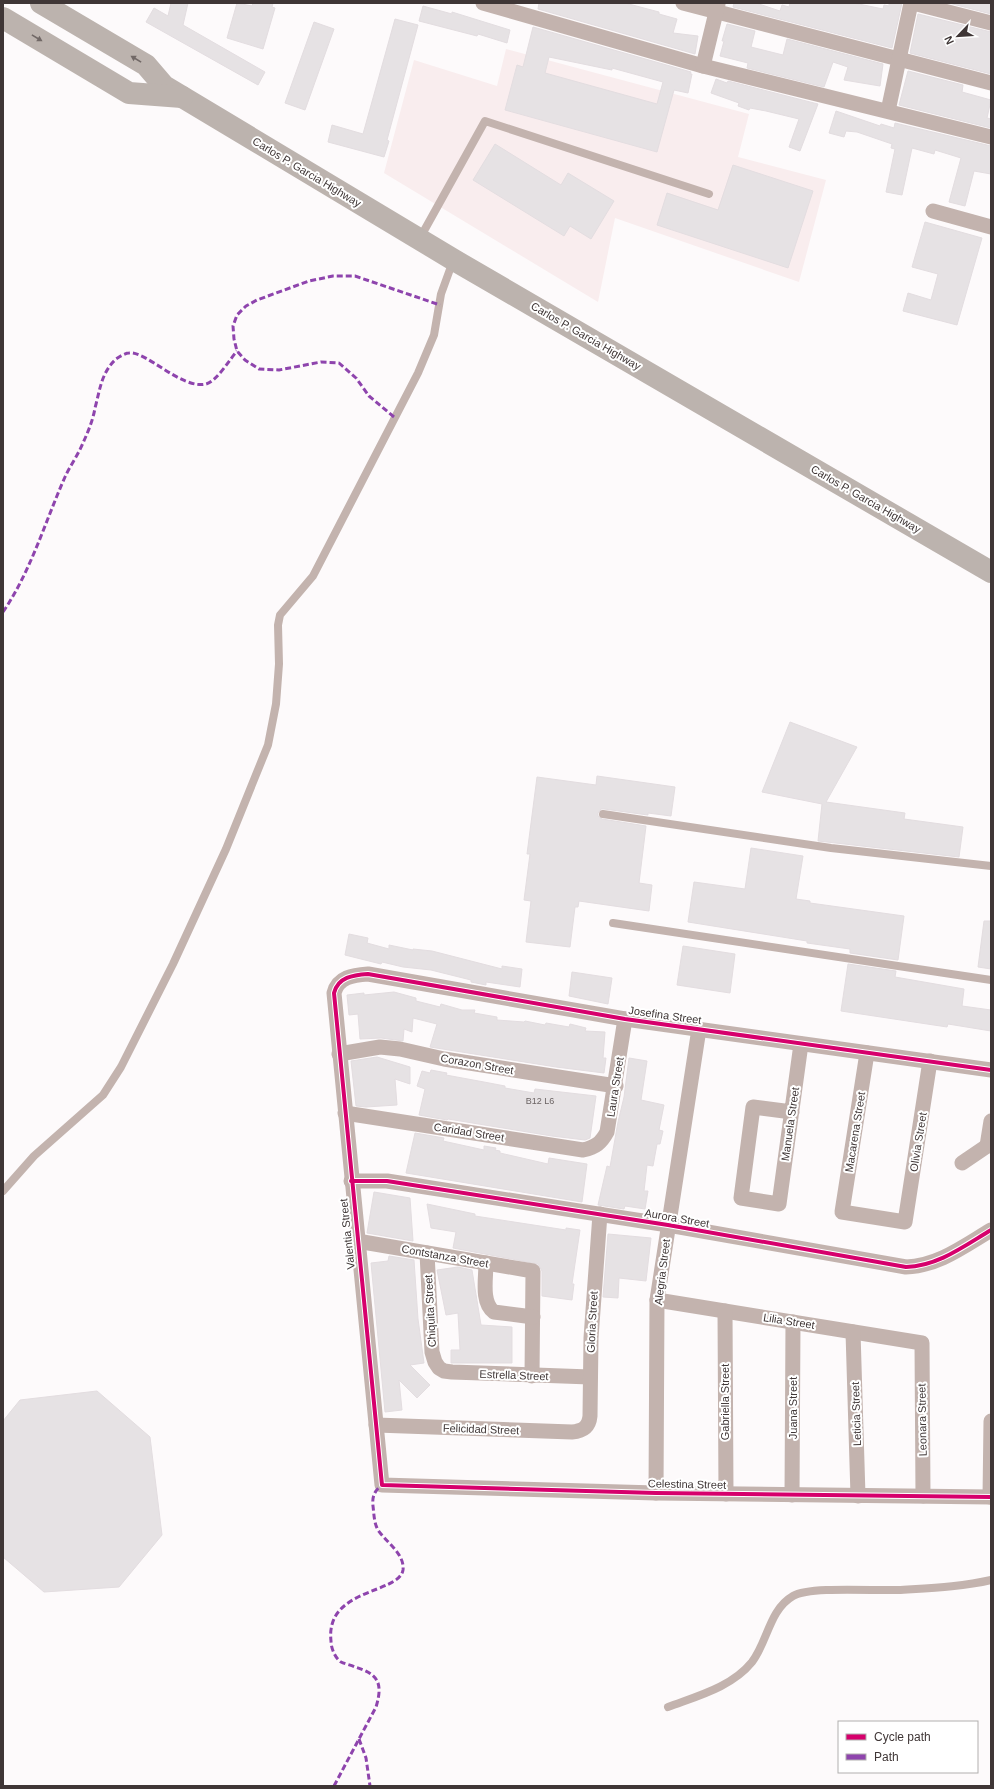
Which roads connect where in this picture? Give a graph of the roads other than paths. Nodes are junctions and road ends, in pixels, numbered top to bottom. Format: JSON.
{"nodes":[{"id":1,"x":7,"y":3,"type":"edge"},
{"id":2,"x":41,"y":3,"type":"edge"},
{"id":3,"x":70,"y":3,"type":"edge"},
{"id":4,"x":483,"y":3,"type":"edge"},
{"id":5,"x":683,"y":3,"type":"edge"},
{"id":6,"x":912,"y":3,"type":"edge"},
{"id":7,"x":717,"y":8,"type":"edge"},
{"id":8,"x":3,"y":18,"type":"edge"},
{"id":9,"x":991,"y":23,"type":"edge"},
{"id":10,"x":898,"y":59,"type":"junction"},
{"id":11,"x":703,"y":66,"type":"junction"},
{"id":12,"x":991,"y":83,"type":"edge"},
{"id":13,"x":164,"y":86,"type":"junction"},
{"id":14,"x":183,"y":97,"type":"junction"},
{"id":15,"x":888,"y":111,"type":"junction"},
{"id":16,"x":991,"y":137,"type":"edge"},
{"id":17,"x":709,"y":194,"type":"dead end"},
{"id":18,"x":933,"y":211,"type":"dead end"},
{"id":19,"x":991,"y":227,"type":"edge"},
{"id":20,"x":419,"y":239,"type":"junction"},
{"id":21,"x":454,"y":260,"type":"junction"},
{"id":22,"x":991,"y":572,"type":"edge"},
{"id":23,"x":603,"y":814,"type":"dead end"},
{"id":24,"x":991,"y":866,"type":"edge"},
{"id":25,"x":613,"y":923,"type":"dead end"},
{"id":26,"x":991,"y":980,"type":"edge"},
{"id":27,"x":340,"y":982,"type":"joint"},
{"id":28,"x":625,"y":1019,"type":"junction"},
{"id":29,"x":699,"y":1029,"type":"junction"},
{"id":30,"x":801,"y":1044,"type":"junction"},
{"id":31,"x":867,"y":1053,"type":"junction"},
{"id":32,"x":339,"y":1054,"type":"junction"},
{"id":33,"x":930,"y":1061,"type":"junction"},
{"id":34,"x":991,"y":1070,"type":"edge"},
{"id":35,"x":616,"y":1086,"type":"junction"},
{"id":36,"x":792,"y":1112,"type":"junction"},
{"id":37,"x":345,"y":1113,"type":"junction"},
{"id":38,"x":991,"y":1121,"type":"edge"},
{"id":39,"x":989,"y":1146,"type":"edge"},
{"id":40,"x":592,"y":1148,"type":"joint"},
{"id":41,"x":962,"y":1163,"type":"dead end"},
{"id":42,"x":351,"y":1181,"type":"junction"},
{"id":43,"x":3,"y":1191,"type":"edge"},
{"id":44,"x":600,"y":1214,"type":"junction"},
{"id":45,"x":905,"y":1222,"type":"joint"},
{"id":46,"x":668,"y":1225,"type":"junction"},
{"id":47,"x":991,"y":1230,"type":"edge"},
{"id":48,"x":357,"y":1241,"type":"junction"},
{"id":49,"x":427,"y":1253,"type":"junction"},
{"id":50,"x":486,"y":1263,"type":"junction"},
{"id":51,"x":657,"y":1300,"type":"junction"},
{"id":52,"x":725,"y":1311,"type":"junction"},
{"id":53,"x":533,"y":1317,"type":"junction"},
{"id":54,"x":793,"y":1322,"type":"junction"},
{"id":55,"x":853,"y":1332,"type":"junction"},
{"id":56,"x":922,"y":1343,"type":"joint"},
{"id":57,"x":439,"y":1368,"type":"joint"},
{"id":58,"x":532,"y":1376,"type":"junction"},
{"id":59,"x":590,"y":1378,"type":"junction"},
{"id":60,"x":991,"y":1421,"type":"edge"},
{"id":61,"x":376,"y":1425,"type":"junction"},
{"id":62,"x":585,"y":1428,"type":"joint"},
{"id":63,"x":382,"y":1486,"type":"joint"},
{"id":64,"x":656,"y":1493,"type":"junction"},
{"id":65,"x":726,"y":1494,"type":"junction"},
{"id":66,"x":792,"y":1495,"type":"junction"},
{"id":67,"x":858,"y":1496,"type":"junction"},
{"id":68,"x":923,"y":1496,"type":"junction"},
{"id":69,"x":991,"y":1497,"type":"edge"},
{"id":70,"x":991,"y":1580,"type":"edge"},
{"id":71,"x":668,"y":1707,"type":"dead end"}],
"edges":[{"from":1,"to":13,"type":"highway","name":"Carlos P. Garcia Highway"},
{"from":13,"to":2,"type":"highway","name":"Carlos P. Garcia Highway","one_way":true},
{"from":3,"to":14,"type":"highway","name":"Carlos P. Garcia Highway"},
{"from":4,"to":11,"type":"street"},
{"from":5,"to":7,"type":"street"},
{"from":6,"to":9,"type":"street"},
{"from":6,"to":10,"type":"street"},
{"from":7,"to":10,"type":"street"},
{"from":7,"to":11,"type":"street"},
{"from":8,"to":14,"type":"highway","name":"Carlos P. Garcia Highway","one_way":true},
{"from":10,"to":12,"type":"street"},
{"from":10,"to":15,"type":"street"},
{"from":11,"to":15,"type":"street"},
{"from":13,"to":14,"type":"highway","name":"Carlos P. Garcia Highway"},
{"from":14,"to":20,"type":"highway","name":"Carlos P. Garcia Highway"},
{"from":15,"to":16,"type":"street"},
{"from":17,"to":20,"type":"lane"},
{"from":18,"to":19,"type":"street"},
{"from":20,"to":21,"type":"highway","name":"Carlos P. Garcia Highway"},
{"from":21,"to":22,"type":"highway","name":"Carlos P. Garcia Highway"},
{"from":21,"to":43,"type":"lane"},
{"from":23,"to":24,"type":"lane"},
{"from":25,"to":26,"type":"lane"},
{"from":27,"to":28,"type":"street","name":"Josefina Street"},
{"from":27,"to":32,"type":"street","name":"Valentia Street"},
{"from":28,"to":29,"type":"street","name":"Josefina Street"},
{"from":28,"to":35,"type":"street","name":"Laura Street"},
{"from":29,"to":30,"type":"street","name":"Josefina Street"},
{"from":29,"to":46,"type":"street","name":"Alegria Street"},
{"from":30,"to":31,"type":"street","name":"Josefina Street"},
{"from":30,"to":36,"type":"street","name":"Manuela Street"},
{"from":31,"to":33,"type":"street","name":"Josefina Street"},
{"from":31,"to":45,"type":"street","name":"Macarena Street"},
{"from":32,"to":35,"type":"street","name":"Corazon Street"},
{"from":32,"to":37,"type":"street","name":"Valentia Street"},
{"from":33,"to":34,"type":"street","name":"Josefina Street"},
{"from":33,"to":45,"type":"street","name":"Olivia Street"},
{"from":35,"to":40,"type":"street","name":"Laura Street"},
{"from":36,"to":36,"type":"street","name":"Manuela Street"},
{"from":37,"to":40,"type":"street","name":"Caridad Street"},
{"from":37,"to":42,"type":"street","name":"Valentia Street"},
{"from":38,"to":39,"type":"street"},
{"from":39,"to":41,"type":"street"},
{"from":42,"to":44,"type":"street","name":"Aurora Street"},
{"from":42,"to":48,"type":"street","name":"Valentia Street"},
{"from":44,"to":46,"type":"street","name":"Aurora Street"},
{"from":44,"to":59,"type":"street","name":"Gloria Street"},
{"from":46,"to":47,"type":"street","name":"Aurora Street"},
{"from":46,"to":51,"type":"street","name":"Alegria Street"},
{"from":48,"to":49,"type":"street","name":"Contstanza Street"},
{"from":48,"to":61,"type":"street","name":"Valentia Street"},
{"from":49,"to":50,"type":"street","name":"Contstanza Street"},
{"from":49,"to":57,"type":"street","name":"Chiquita Street"},
{"from":50,"to":53,"type":"street"},
{"from":50,"to":53,"type":"street","name":"Contstanza Street"},
{"from":51,"to":52,"type":"street","name":"Lilia Street"},
{"from":51,"to":64,"type":"street","name":"Alegria Street"},
{"from":52,"to":54,"type":"street","name":"Lilia Street"},
{"from":52,"to":65,"type":"street","name":"Gabriella Street"},
{"from":53,"to":58,"type":"street"},
{"from":54,"to":55,"type":"street","name":"Lilia Street"},
{"from":54,"to":66,"type":"street","name":"Juana Street"},
{"from":55,"to":56,"type":"street","name":"Lilia Street"},
{"from":55,"to":67,"type":"street","name":"Leticia Street"},
{"from":56,"to":68,"type":"street","name":"Leonara Street"},
{"from":57,"to":58,"type":"street","name":"Estrella Street"},
{"from":58,"to":59,"type":"street","name":"Estrella Street"},
{"from":59,"to":62,"type":"street","name":"Gloria Street"},
{"from":60,"to":69,"type":"street"},
{"from":61,"to":62,"type":"street","name":"Felicidad Street"},
{"from":61,"to":63,"type":"street","name":"Valentia Street"},
{"from":63,"to":64,"type":"street","name":"Celestina Street"},
{"from":64,"to":65,"type":"street","name":"Celestina Street"},
{"from":65,"to":66,"type":"street","name":"Celestina Street"},
{"from":66,"to":67,"type":"street","name":"Celestina Street"},
{"from":67,"to":68,"type":"street","name":"Celestina Street"},
{"from":68,"to":69,"type":"street","name":"Celestina Street"},
{"from":70,"to":71,"type":"lane"}]}
